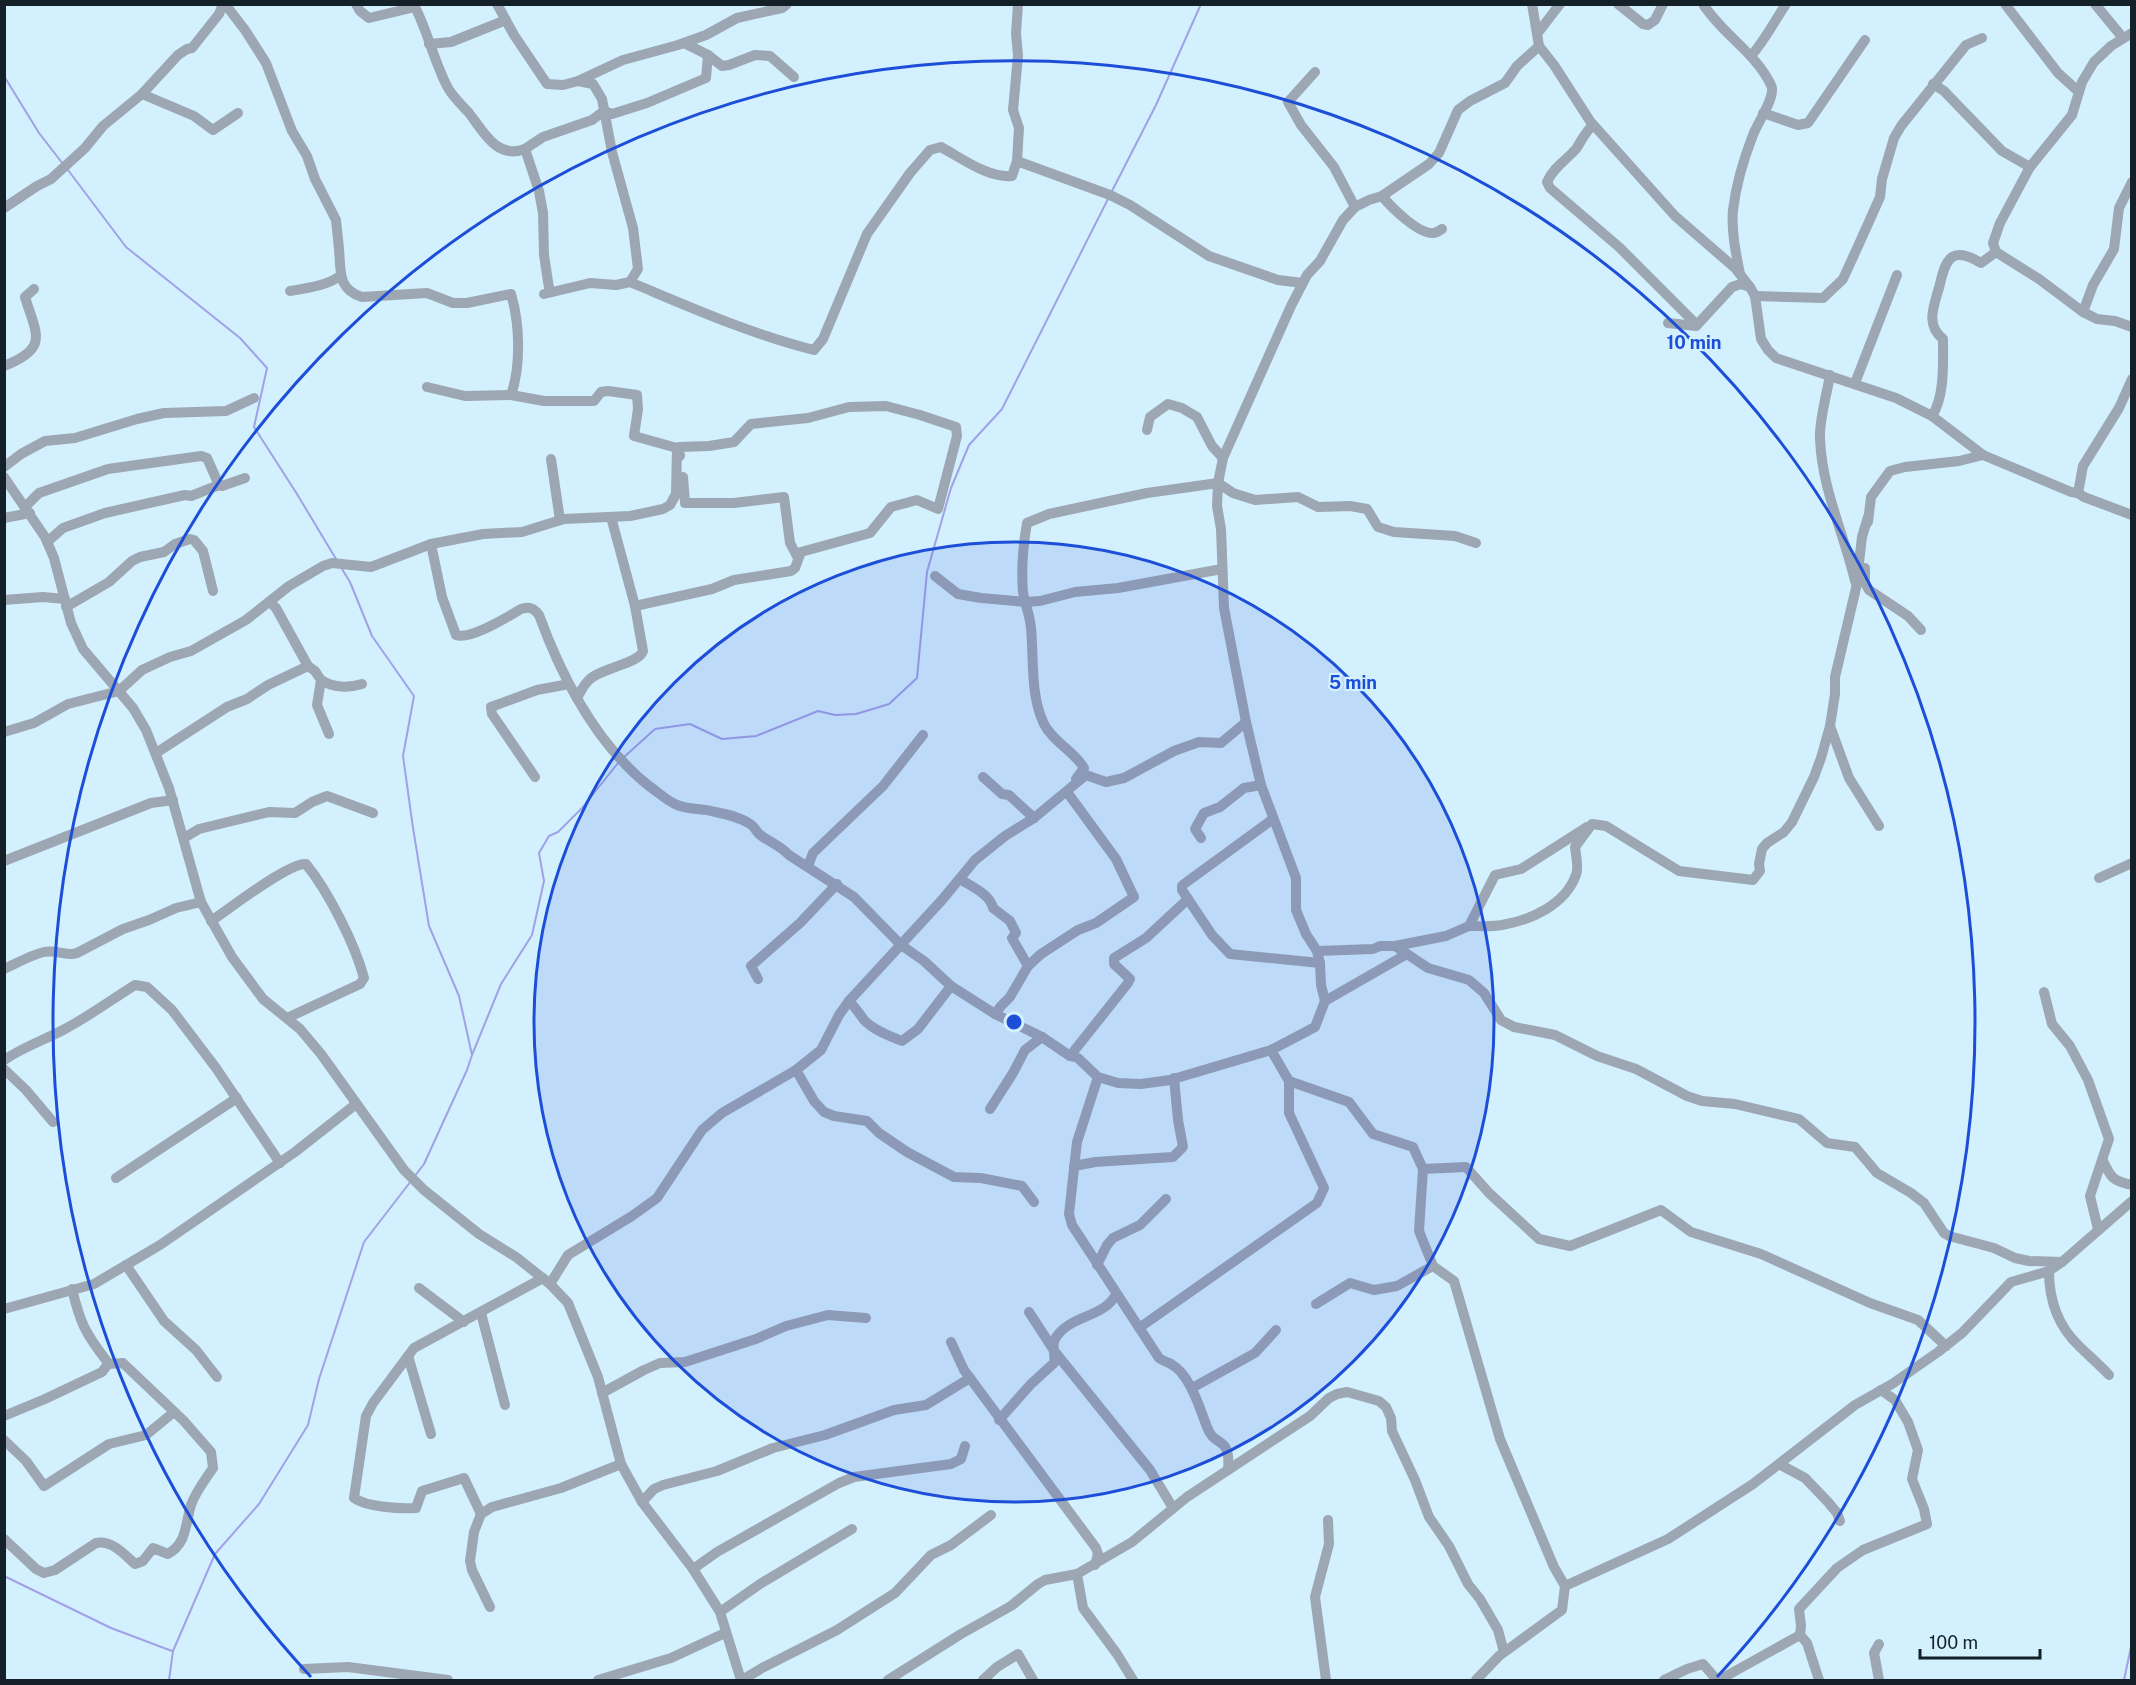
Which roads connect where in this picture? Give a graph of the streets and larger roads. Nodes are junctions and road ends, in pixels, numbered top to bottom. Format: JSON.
{"nodes":[{"id":1,"x":224,"y":4,"type":"edge"},
{"id":2,"x":356,"y":4,"type":"edge"},
{"id":3,"x":497,"y":4,"type":"edge"},
{"id":4,"x":787,"y":4,"type":"edge"},
{"id":5,"x":1018,"y":4,"type":"edge"},
{"id":6,"x":1532,"y":4,"type":"edge"},
{"id":7,"x":1560,"y":4,"type":"edge"},
{"id":8,"x":1618,"y":4,"type":"edge"},
{"id":9,"x":1664,"y":4,"type":"edge"},
{"id":10,"x":1703,"y":4,"type":"edge"},
{"id":11,"x":1786,"y":4,"type":"edge"},
{"id":12,"x":2005,"y":4,"type":"edge"},
{"id":13,"x":2095,"y":4,"type":"edge"},
{"id":14,"x":506,"y":20,"type":"junction"},
{"id":15,"x":1537,"y":34,"type":"junction"},
{"id":16,"x":2127,"y":35,"type":"edge"},
{"id":17,"x":1982,"y":38,"type":"dead end"},
{"id":18,"x":1864,"y":40,"type":"dead end"},
{"id":19,"x":684,"y":43,"type":"junction"},
{"id":20,"x":429,"y":44,"type":"junction"},
{"id":21,"x":1539,"y":46,"type":"junction"},
{"id":22,"x":708,"y":56,"type":"junction"},
{"id":23,"x":1751,"y":56,"type":"junction"},
{"id":24,"x":1315,"y":72,"type":"dead end"},
{"id":25,"x":794,"y":76,"type":"dead end"},
{"id":26,"x":578,"y":81,"type":"junction"},
{"id":27,"x":1933,"y":84,"type":"junction"},
{"id":28,"x":2079,"y":93,"type":"junction"},
{"id":29,"x":142,"y":94,"type":"junction"},
{"id":30,"x":604,"y":111,"type":"junction"},
{"id":31,"x":1763,"y":112,"type":"junction"},
{"id":32,"x":238,"y":113,"type":"dead end"},
{"id":33,"x":1593,"y":124,"type":"junction"},
{"id":34,"x":525,"y":149,"type":"junction"},
{"id":35,"x":1017,"y":161,"type":"junction"},
{"id":36,"x":2030,"y":167,"type":"junction"},
{"id":37,"x":2132,"y":182,"type":"edge"},
{"id":38,"x":1382,"y":196,"type":"junction"},
{"id":39,"x":1355,"y":207,"type":"junction"},
{"id":40,"x":4,"y":208,"type":"edge"},
{"id":41,"x":1442,"y":229,"type":"dead end"},
{"id":42,"x":1996,"y":252,"type":"junction"},
{"id":43,"x":1896,"y":275,"type":"dead end"},
{"id":44,"x":340,"y":276,"type":"junction"},
{"id":45,"x":1741,"y":276,"type":"junction"},
{"id":46,"x":630,"y":282,"type":"junction"},
{"id":47,"x":1303,"y":283,"type":"junction"},
{"id":48,"x":34,"y":289,"type":"dead end"},
{"id":49,"x":290,"y":291,"type":"dead end"},
{"id":50,"x":1752,"y":291,"type":"junction"},
{"id":51,"x":2083,"y":312,"type":"junction"},
{"id":52,"x":1668,"y":323,"type":"dead end"},
{"id":53,"x":1697,"y":325,"type":"junction"},
{"id":54,"x":2132,"y":327,"type":"edge"},
{"id":55,"x":4,"y":366,"type":"edge"},
{"id":56,"x":1830,"y":375,"type":"junction"},
{"id":57,"x":2132,"y":379,"type":"edge"},
{"id":58,"x":1855,"y":383,"type":"junction"},
{"id":59,"x":427,"y":387,"type":"dead end"},
{"id":60,"x":511,"y":395,"type":"junction"},
{"id":61,"x":254,"y":398,"type":"dead end"},
{"id":62,"x":1932,"y":416,"type":"junction"},
{"id":63,"x":1147,"y":430,"type":"dead end"},
{"id":64,"x":1983,"y":455,"type":"junction"},
{"id":65,"x":1223,"y":458,"type":"junction"},
{"id":66,"x":551,"y":459,"type":"dead end"},
{"id":67,"x":4,"y":467,"type":"edge"},
{"id":68,"x":4,"y":477,"type":"edge"},
{"id":69,"x":245,"y":478,"type":"dead end"},
{"id":70,"x":1218,"y":483,"type":"junction"},
{"id":71,"x":219,"y":485,"type":"junction"},
{"id":72,"x":2078,"y":493,"type":"junction"},
{"id":73,"x":28,"y":510,"type":"junction"},
{"id":74,"x":2132,"y":515,"type":"edge"},
{"id":75,"x":611,"y":517,"type":"junction"},
{"id":76,"x":4,"y":518,"type":"edge"},
{"id":77,"x":1868,"y":518,"type":"junction"},
{"id":78,"x":560,"y":520,"type":"junction"},
{"id":79,"x":47,"y":542,"type":"junction"},
{"id":80,"x":1476,"y":543,"type":"dead end"},
{"id":81,"x":431,"y":544,"type":"junction"},
{"id":82,"x":798,"y":558,"type":"junction"},
{"id":83,"x":1222,"y":569,"type":"junction"},
{"id":84,"x":935,"y":576,"type":"dead end"},
{"id":85,"x":1856,"y":588,"type":"junction"},
{"id":86,"x":213,"y":591,"type":"dead end"},
{"id":87,"x":4,"y":600,"type":"edge"},
{"id":88,"x":270,"y":602,"type":"junction"},
{"id":89,"x":1026,"y":602,"type":"junction"},
{"id":90,"x":65,"y":603,"type":"junction"},
{"id":91,"x":635,"y":606,"type":"junction"},
{"id":92,"x":1920,"y":630,"type":"dead end"},
{"id":93,"x":308,"y":666,"type":"junction"},
{"id":94,"x":323,"y":677,"type":"junction"},
{"id":95,"x":362,"y":684,"type":"dead end"},
{"id":96,"x":569,"y":684,"type":"junction"},
{"id":97,"x":119,"y":692,"type":"junction"},
{"id":98,"x":577,"y":698,"type":"junction"},
{"id":99,"x":1246,"y":722,"type":"junction"},
{"id":100,"x":1830,"y":726,"type":"junction"},
{"id":101,"x":4,"y":732,"type":"edge"},
{"id":102,"x":329,"y":734,"type":"dead end"},
{"id":103,"x":923,"y":735,"type":"dead end"},
{"id":104,"x":156,"y":753,"type":"junction"},
{"id":105,"x":535,"y":777,"type":"dead end"},
{"id":106,"x":983,"y":777,"type":"dead end"},
{"id":107,"x":1261,"y":785,"type":"junction"},
{"id":108,"x":1067,"y":792,"type":"junction"},
{"id":109,"x":173,"y":800,"type":"junction"},
{"id":110,"x":373,"y":813,"type":"dead end"},
{"id":111,"x":1034,"y":818,"type":"junction"},
{"id":112,"x":1273,"y":819,"type":"junction"},
{"id":113,"x":1593,"y":824,"type":"junction"},
{"id":114,"x":1879,"y":826,"type":"dead end"},
{"id":115,"x":184,"y":838,"type":"junction"},
{"id":116,"x":1201,"y":838,"type":"dead end"},
{"id":117,"x":4,"y":861,"type":"edge"},
{"id":118,"x":2132,"y":863,"type":"edge"},
{"id":119,"x":808,"y":866,"type":"junction"},
{"id":120,"x":2099,"y":878,"type":"dead end"},
{"id":121,"x":960,"y":879,"type":"junction"},
{"id":122,"x":837,"y":884,"type":"junction"},
{"id":123,"x":1188,"y":899,"type":"junction"},
{"id":124,"x":201,"y":902,"type":"junction"},
{"id":125,"x":211,"y":921,"type":"junction"},
{"id":126,"x":1469,"y":926,"type":"junction"},
{"id":127,"x":901,"y":945,"type":"junction"},
{"id":128,"x":1395,"y":946,"type":"junction"},
{"id":129,"x":1407,"y":954,"type":"junction"},
{"id":130,"x":1319,"y":957,"type":"junction"},
{"id":131,"x":1028,"y":966,"type":"junction"},
{"id":132,"x":4,"y":969,"type":"edge"},
{"id":133,"x":758,"y":979,"type":"dead end"},
{"id":134,"x":951,"y":986,"type":"junction"},
{"id":135,"x":2044,"y":992,"type":"dead end"},
{"id":136,"x":849,"y":1001,"type":"junction"},
{"id":137,"x":1325,"y":1001,"type":"junction"},
{"id":138,"x":995,"y":1014,"type":"junction"},
{"id":139,"x":287,"y":1018,"type":"junction"},
{"id":140,"x":1042,"y":1037,"type":"junction"},
{"id":141,"x":1271,"y":1050,"type":"junction"},
{"id":142,"x":1070,"y":1056,"type":"junction"},
{"id":143,"x":4,"y":1060,"type":"edge"},
{"id":144,"x":4,"y":1069,"type":"edge"},
{"id":145,"x":796,"y":1070,"type":"junction"},
{"id":146,"x":1098,"y":1077,"type":"junction"},
{"id":147,"x":1174,"y":1078,"type":"junction"},
{"id":148,"x":1289,"y":1081,"type":"junction"},
{"id":149,"x":237,"y":1098,"type":"junction"},
{"id":150,"x":356,"y":1104,"type":"junction"},
{"id":151,"x":990,"y":1109,"type":"dead end"},
{"id":152,"x":53,"y":1122,"type":"dead end"},
{"id":153,"x":2103,"y":1161,"type":"junction"},
{"id":154,"x":280,"y":1163,"type":"junction"},
{"id":155,"x":1074,"y":1166,"type":"junction"},
{"id":156,"x":1423,"y":1168,"type":"junction"},
{"id":157,"x":116,"y":1178,"type":"dead end"},
{"id":158,"x":2132,"y":1185,"type":"edge"},
{"id":159,"x":1166,"y":1199,"type":"dead end"},
{"id":160,"x":2132,"y":1201,"type":"edge"},
{"id":161,"x":1034,"y":1202,"type":"dead end"},
{"id":162,"x":2098,"y":1229,"type":"junction"},
{"id":163,"x":2062,"y":1262,"type":"junction"},
{"id":164,"x":126,"y":1265,"type":"junction"},
{"id":165,"x":1097,"y":1265,"type":"junction"},
{"id":166,"x":1433,"y":1266,"type":"junction"},
{"id":167,"x":2049,"y":1270,"type":"junction"},
{"id":168,"x":547,"y":1281,"type":"junction"},
{"id":169,"x":419,"y":1288,"type":"dead end"},
{"id":170,"x":72,"y":1289,"type":"junction"},
{"id":171,"x":1116,"y":1294,"type":"junction"},
{"id":172,"x":1316,"y":1304,"type":"dead end"},
{"id":173,"x":4,"y":1309,"type":"edge"},
{"id":174,"x":1029,"y":1312,"type":"dead end"},
{"id":175,"x":480,"y":1313,"type":"junction"},
{"id":176,"x":866,"y":1318,"type":"dead end"},
{"id":177,"x":464,"y":1322,"type":"junction"},
{"id":178,"x":1139,"y":1328,"type":"junction"},
{"id":179,"x":1276,"y":1330,"type":"dead end"},
{"id":180,"x":951,"y":1342,"type":"dead end"},
{"id":181,"x":1946,"y":1346,"type":"junction"},
{"id":182,"x":1055,"y":1352,"type":"junction"},
{"id":183,"x":408,"y":1356,"type":"junction"},
{"id":184,"x":108,"y":1364,"type":"junction"},
{"id":185,"x":2109,"y":1375,"type":"dead end"},
{"id":186,"x":217,"y":1377,"type":"dead end"},
{"id":187,"x":970,"y":1378,"type":"junction"},
{"id":188,"x":1192,"y":1388,"type":"junction"},
{"id":189,"x":1881,"y":1390,"type":"junction"},
{"id":190,"x":602,"y":1393,"type":"junction"},
{"id":191,"x":505,"y":1405,"type":"dead end"},
{"id":192,"x":174,"y":1412,"type":"junction"},
{"id":193,"x":4,"y":1416,"type":"edge"},
{"id":194,"x":999,"y":1420,"type":"junction"},
{"id":195,"x":431,"y":1434,"type":"dead end"},
{"id":196,"x":4,"y":1440,"type":"edge"},
{"id":197,"x":965,"y":1446,"type":"dead end"},
{"id":198,"x":621,"y":1464,"type":"junction"},
{"id":199,"x":1779,"y":1464,"type":"junction"},
{"id":200,"x":1227,"y":1470,"type":"junction"},
{"id":201,"x":642,"y":1503,"type":"junction"},
{"id":202,"x":1173,"y":1509,"type":"junction"},
{"id":203,"x":480,"y":1514,"type":"junction"},
{"id":204,"x":991,"y":1515,"type":"dead end"},
{"id":205,"x":1328,"y":1520,"type":"dead end"},
{"id":206,"x":1840,"y":1521,"type":"dead end"},
{"id":207,"x":852,"y":1529,"type":"dead end"},
{"id":208,"x":4,"y":1539,"type":"edge"},
{"id":209,"x":1095,"y":1565,"type":"junction"},
{"id":210,"x":693,"y":1569,"type":"junction"},
{"id":211,"x":1077,"y":1574,"type":"junction"},
{"id":212,"x":1565,"y":1586,"type":"junction"},
{"id":213,"x":490,"y":1607,"type":"dead end"},
{"id":214,"x":720,"y":1612,"type":"junction"},
{"id":215,"x":725,"y":1634,"type":"junction"},
{"id":216,"x":1800,"y":1635,"type":"junction"},
{"id":217,"x":1879,"y":1644,"type":"dead end"},
{"id":218,"x":1504,"y":1652,"type":"junction"},
{"id":219,"x":304,"y":1669,"type":"dead end"},
{"id":220,"x":448,"y":1680,"type":"edge"},
{"id":221,"x":598,"y":1680,"type":"edge"},
{"id":222,"x":742,"y":1680,"type":"edge"},
{"id":223,"x":888,"y":1680,"type":"edge"},
{"id":224,"x":982,"y":1680,"type":"edge"},
{"id":225,"x":1033,"y":1680,"type":"edge"},
{"id":226,"x":1133,"y":1680,"type":"edge"},
{"id":227,"x":1326,"y":1680,"type":"edge"},
{"id":228,"x":1476,"y":1680,"type":"edge"},
{"id":229,"x":1664,"y":1680,"type":"edge"},
{"id":230,"x":1718,"y":1680,"type":"edge"},
{"id":231,"x":1819,"y":1680,"type":"edge"},
{"id":232,"x":1880,"y":1680,"type":"edge"}],
"edges":[{"from":1,"to":29,"type":"street"},
{"from":1,"to":44,"type":"street"},
{"from":2,"to":20,"type":"street"},
{"from":3,"to":14,"type":"street"},
{"from":4,"to":19,"type":"street"},
{"from":5,"to":35,"type":"street"},
{"from":6,"to":15,"type":"street"},
{"from":7,"to":15,"type":"street"},
{"from":8,"to":9,"type":"street"},
{"from":10,"to":23,"type":"street"},
{"from":11,"to":23,"type":"street"},
{"from":12,"to":28,"type":"street"},
{"from":13,"to":16,"type":"street"},
{"from":14,"to":20,"type":"street"},
{"from":14,"to":26,"type":"street"},
{"from":15,"to":21,"type":"street"},
{"from":16,"to":28,"type":"street"},
{"from":17,"to":27,"type":"street"},
{"from":18,"to":31,"type":"street"},
{"from":19,"to":22,"type":"street"},
{"from":19,"to":26,"type":"street"},
{"from":20,"to":34,"type":"street"},
{"from":21,"to":33,"type":"street"},
{"from":21,"to":38,"type":"street"},
{"from":22,"to":25,"type":"street"},
{"from":22,"to":30,"type":"street"},
{"from":23,"to":31,"type":"street"},
{"from":24,"to":39,"type":"street"},
{"from":26,"to":30,"type":"street"},
{"from":27,"to":36,"type":"street"},
{"from":27,"to":50,"type":"street"},
{"from":28,"to":36,"type":"street"},
{"from":29,"to":32,"type":"street"},
{"from":29,"to":40,"type":"street"},
{"from":30,"to":34,"type":"street"},
{"from":30,"to":46,"type":"street"},
{"from":31,"to":45,"type":"street"},
{"from":33,"to":45,"type":"street"},
{"from":33,"to":53,"type":"street"},
{"from":34,"to":46,"type":"street"},
{"from":35,"to":46,"type":"street"},
{"from":35,"to":47,"type":"street"},
{"from":36,"to":42,"type":"street"},
{"from":37,"to":51,"type":"street"},
{"from":38,"to":39,"type":"street"},
{"from":38,"to":41,"type":"street"},
{"from":39,"to":47,"type":"street"},
{"from":42,"to":51,"type":"street"},
{"from":42,"to":62,"type":"street"},
{"from":43,"to":58,"type":"street"},
{"from":44,"to":49,"type":"street"},
{"from":44,"to":60,"type":"street"},
{"from":45,"to":50,"type":"street"},
{"from":47,"to":65,"type":"street"},
{"from":48,"to":55,"type":"street"},
{"from":50,"to":53,"type":"street"},
{"from":50,"to":56,"type":"street"},
{"from":51,"to":54,"type":"street"},
{"from":52,"to":53,"type":"street"},
{"from":56,"to":58,"type":"street"},
{"from":56,"to":85,"type":"street"},
{"from":57,"to":72,"type":"street"},
{"from":58,"to":62,"type":"street"},
{"from":59,"to":60,"type":"street"},
{"from":60,"to":75,"type":"street"},
{"from":61,"to":67,"type":"street"},
{"from":62,"to":64,"type":"street"},
{"from":63,"to":65,"type":"street"},
{"from":64,"to":72,"type":"street"},
{"from":64,"to":77,"type":"street"},
{"from":65,"to":70,"type":"street"},
{"from":66,"to":78,"type":"street"},
{"from":68,"to":73,"type":"street"},
{"from":69,"to":71,"type":"street"},
{"from":70,"to":80,"type":"street"},
{"from":70,"to":83,"type":"street"},
{"from":70,"to":89,"type":"street"},
{"from":71,"to":73,"type":"street"},
{"from":71,"to":79,"type":"street"},
{"from":72,"to":74,"type":"street"},
{"from":73,"to":76,"type":"street"},
{"from":73,"to":79,"type":"street"},
{"from":75,"to":78,"type":"street"},
{"from":75,"to":91,"type":"street"},
{"from":77,"to":85,"type":"street"},
{"from":77,"to":92,"type":"street"},
{"from":78,"to":81,"type":"street"},
{"from":79,"to":90,"type":"street"},
{"from":81,"to":88,"type":"street"},
{"from":81,"to":96,"type":"street"},
{"from":82,"to":82,"type":"street"},
{"from":82,"to":91,"type":"street"},
{"from":83,"to":89,"type":"street"},
{"from":83,"to":99,"type":"street"},
{"from":84,"to":89,"type":"street"},
{"from":85,"to":100,"type":"street"},
{"from":86,"to":90,"type":"street"},
{"from":87,"to":90,"type":"street"},
{"from":88,"to":93,"type":"street"},
{"from":88,"to":97,"type":"street"},
{"from":89,"to":108,"type":"street"},
{"from":90,"to":97,"type":"street"},
{"from":91,"to":98,"type":"street"},
{"from":93,"to":94,"type":"street"},
{"from":93,"to":104,"type":"street"},
{"from":94,"to":95,"type":"street"},
{"from":94,"to":102,"type":"street"},
{"from":96,"to":98,"type":"street"},
{"from":96,"to":105,"type":"street"},
{"from":97,"to":101,"type":"street"},
{"from":97,"to":104,"type":"street"},
{"from":98,"to":119,"type":"street"},
{"from":99,"to":107,"type":"street"},
{"from":99,"to":108,"type":"street"},
{"from":100,"to":113,"type":"street"},
{"from":100,"to":114,"type":"street"},
{"from":103,"to":119,"type":"street"},
{"from":104,"to":109,"type":"street"},
{"from":106,"to":111,"type":"street"},
{"from":107,"to":112,"type":"street"},
{"from":107,"to":116,"type":"street"},
{"from":108,"to":111,"type":"street"},
{"from":108,"to":131,"type":"street"},
{"from":109,"to":115,"type":"street"},
{"from":109,"to":117,"type":"street"},
{"from":110,"to":115,"type":"street"},
{"from":111,"to":121,"type":"street"},
{"from":112,"to":123,"type":"street"},
{"from":112,"to":130,"type":"street"},
{"from":113,"to":126,"type":"street"},
{"from":113,"to":126,"type":"street"},
{"from":115,"to":124,"type":"street"},
{"from":118,"to":120,"type":"street"},
{"from":119,"to":122,"type":"street"},
{"from":121,"to":127,"type":"street"},
{"from":121,"to":131,"type":"street"},
{"from":122,"to":127,"type":"street"},
{"from":122,"to":133,"type":"street"},
{"from":123,"to":130,"type":"street"},
{"from":123,"to":142,"type":"street"},
{"from":124,"to":125,"type":"street"},
{"from":124,"to":132,"type":"street"},
{"from":125,"to":139,"type":"street"},
{"from":125,"to":139,"type":"street"},
{"from":126,"to":128,"type":"street"},
{"from":127,"to":134,"type":"street"},
{"from":127,"to":136,"type":"street"},
{"from":128,"to":129,"type":"street"},
{"from":128,"to":130,"type":"street"},
{"from":129,"to":137,"type":"street"},
{"from":129,"to":163,"type":"street"},
{"from":130,"to":137,"type":"street"},
{"from":131,"to":138,"type":"street"},
{"from":134,"to":136,"type":"street"},
{"from":134,"to":138,"type":"street"},
{"from":135,"to":153,"type":"street"},
{"from":136,"to":145,"type":"street"},
{"from":137,"to":141,"type":"street"},
{"from":138,"to":140,"type":"street"},
{"from":139,"to":150,"type":"street"},
{"from":140,"to":142,"type":"street"},
{"from":140,"to":151,"type":"street"},
{"from":141,"to":147,"type":"street"},
{"from":141,"to":148,"type":"street"},
{"from":142,"to":146,"type":"street"},
{"from":143,"to":149,"type":"street"},
{"from":144,"to":152,"type":"street"},
{"from":145,"to":161,"type":"street"},
{"from":145,"to":168,"type":"street"},
{"from":146,"to":147,"type":"street"},
{"from":146,"to":155,"type":"street"},
{"from":147,"to":155,"type":"street"},
{"from":148,"to":156,"type":"street"},
{"from":148,"to":178,"type":"street"},
{"from":149,"to":154,"type":"street"},
{"from":149,"to":157,"type":"street"},
{"from":150,"to":154,"type":"street"},
{"from":150,"to":168,"type":"street"},
{"from":153,"to":158,"type":"street"},
{"from":153,"to":162,"type":"street"},
{"from":154,"to":164,"type":"street"},
{"from":155,"to":165,"type":"street"},
{"from":156,"to":166,"type":"street"},
{"from":156,"to":181,"type":"street"},
{"from":159,"to":165,"type":"street"},
{"from":160,"to":162,"type":"street"},
{"from":162,"to":163,"type":"street"},
{"from":163,"to":167,"type":"street"},
{"from":164,"to":170,"type":"street"},
{"from":164,"to":186,"type":"street"},
{"from":165,"to":171,"type":"street"},
{"from":166,"to":172,"type":"street"},
{"from":166,"to":212,"type":"street"},
{"from":167,"to":181,"type":"street"},
{"from":167,"to":185,"type":"street"},
{"from":168,"to":175,"type":"street"},
{"from":168,"to":190,"type":"street"},
{"from":169,"to":177,"type":"street"},
{"from":170,"to":173,"type":"street"},
{"from":170,"to":184,"type":"street"},
{"from":171,"to":178,"type":"street"},
{"from":171,"to":182,"type":"street"},
{"from":174,"to":182,"type":"street"},
{"from":175,"to":177,"type":"street"},
{"from":175,"to":191,"type":"street"},
{"from":176,"to":190,"type":"street"},
{"from":177,"to":183,"type":"street"},
{"from":178,"to":188,"type":"street"},
{"from":179,"to":188,"type":"street"},
{"from":180,"to":187,"type":"street"},
{"from":181,"to":189,"type":"street"},
{"from":182,"to":194,"type":"street"},
{"from":182,"to":202,"type":"street"},
{"from":183,"to":195,"type":"street"},
{"from":183,"to":203,"type":"street"},
{"from":184,"to":192,"type":"street"},
{"from":184,"to":193,"type":"street"},
{"from":187,"to":194,"type":"street"},
{"from":187,"to":201,"type":"street"},
{"from":188,"to":200,"type":"street"},
{"from":189,"to":199,"type":"street"},
{"from":189,"to":216,"type":"street"},
{"from":190,"to":198,"type":"street"},
{"from":192,"to":196,"type":"street"},
{"from":192,"to":208,"type":"street"},
{"from":194,"to":209,"type":"street"},
{"from":197,"to":210,"type":"street"},
{"from":198,"to":201,"type":"street"},
{"from":198,"to":203,"type":"street"},
{"from":199,"to":206,"type":"street"},
{"from":199,"to":212,"type":"street"},
{"from":200,"to":202,"type":"street"},
{"from":200,"to":218,"type":"street"},
{"from":201,"to":210,"type":"street"},
{"from":202,"to":209,"type":"street"},
{"from":203,"to":213,"type":"street"},
{"from":204,"to":222,"type":"street"},
{"from":205,"to":227,"type":"street"},
{"from":207,"to":214,"type":"street"},
{"from":209,"to":211,"type":"street"},
{"from":210,"to":214,"type":"street"},
{"from":211,"to":223,"type":"street"},
{"from":211,"to":226,"type":"street"},
{"from":212,"to":218,"type":"street"},
{"from":214,"to":215,"type":"street"},
{"from":215,"to":221,"type":"street"},
{"from":215,"to":222,"type":"street"},
{"from":216,"to":230,"type":"street"},
{"from":216,"to":231,"type":"street"},
{"from":217,"to":232,"type":"street"},
{"from":218,"to":228,"type":"street"},
{"from":219,"to":220,"type":"street"},
{"from":224,"to":225,"type":"street"},
{"from":229,"to":230,"type":"street"}]}
